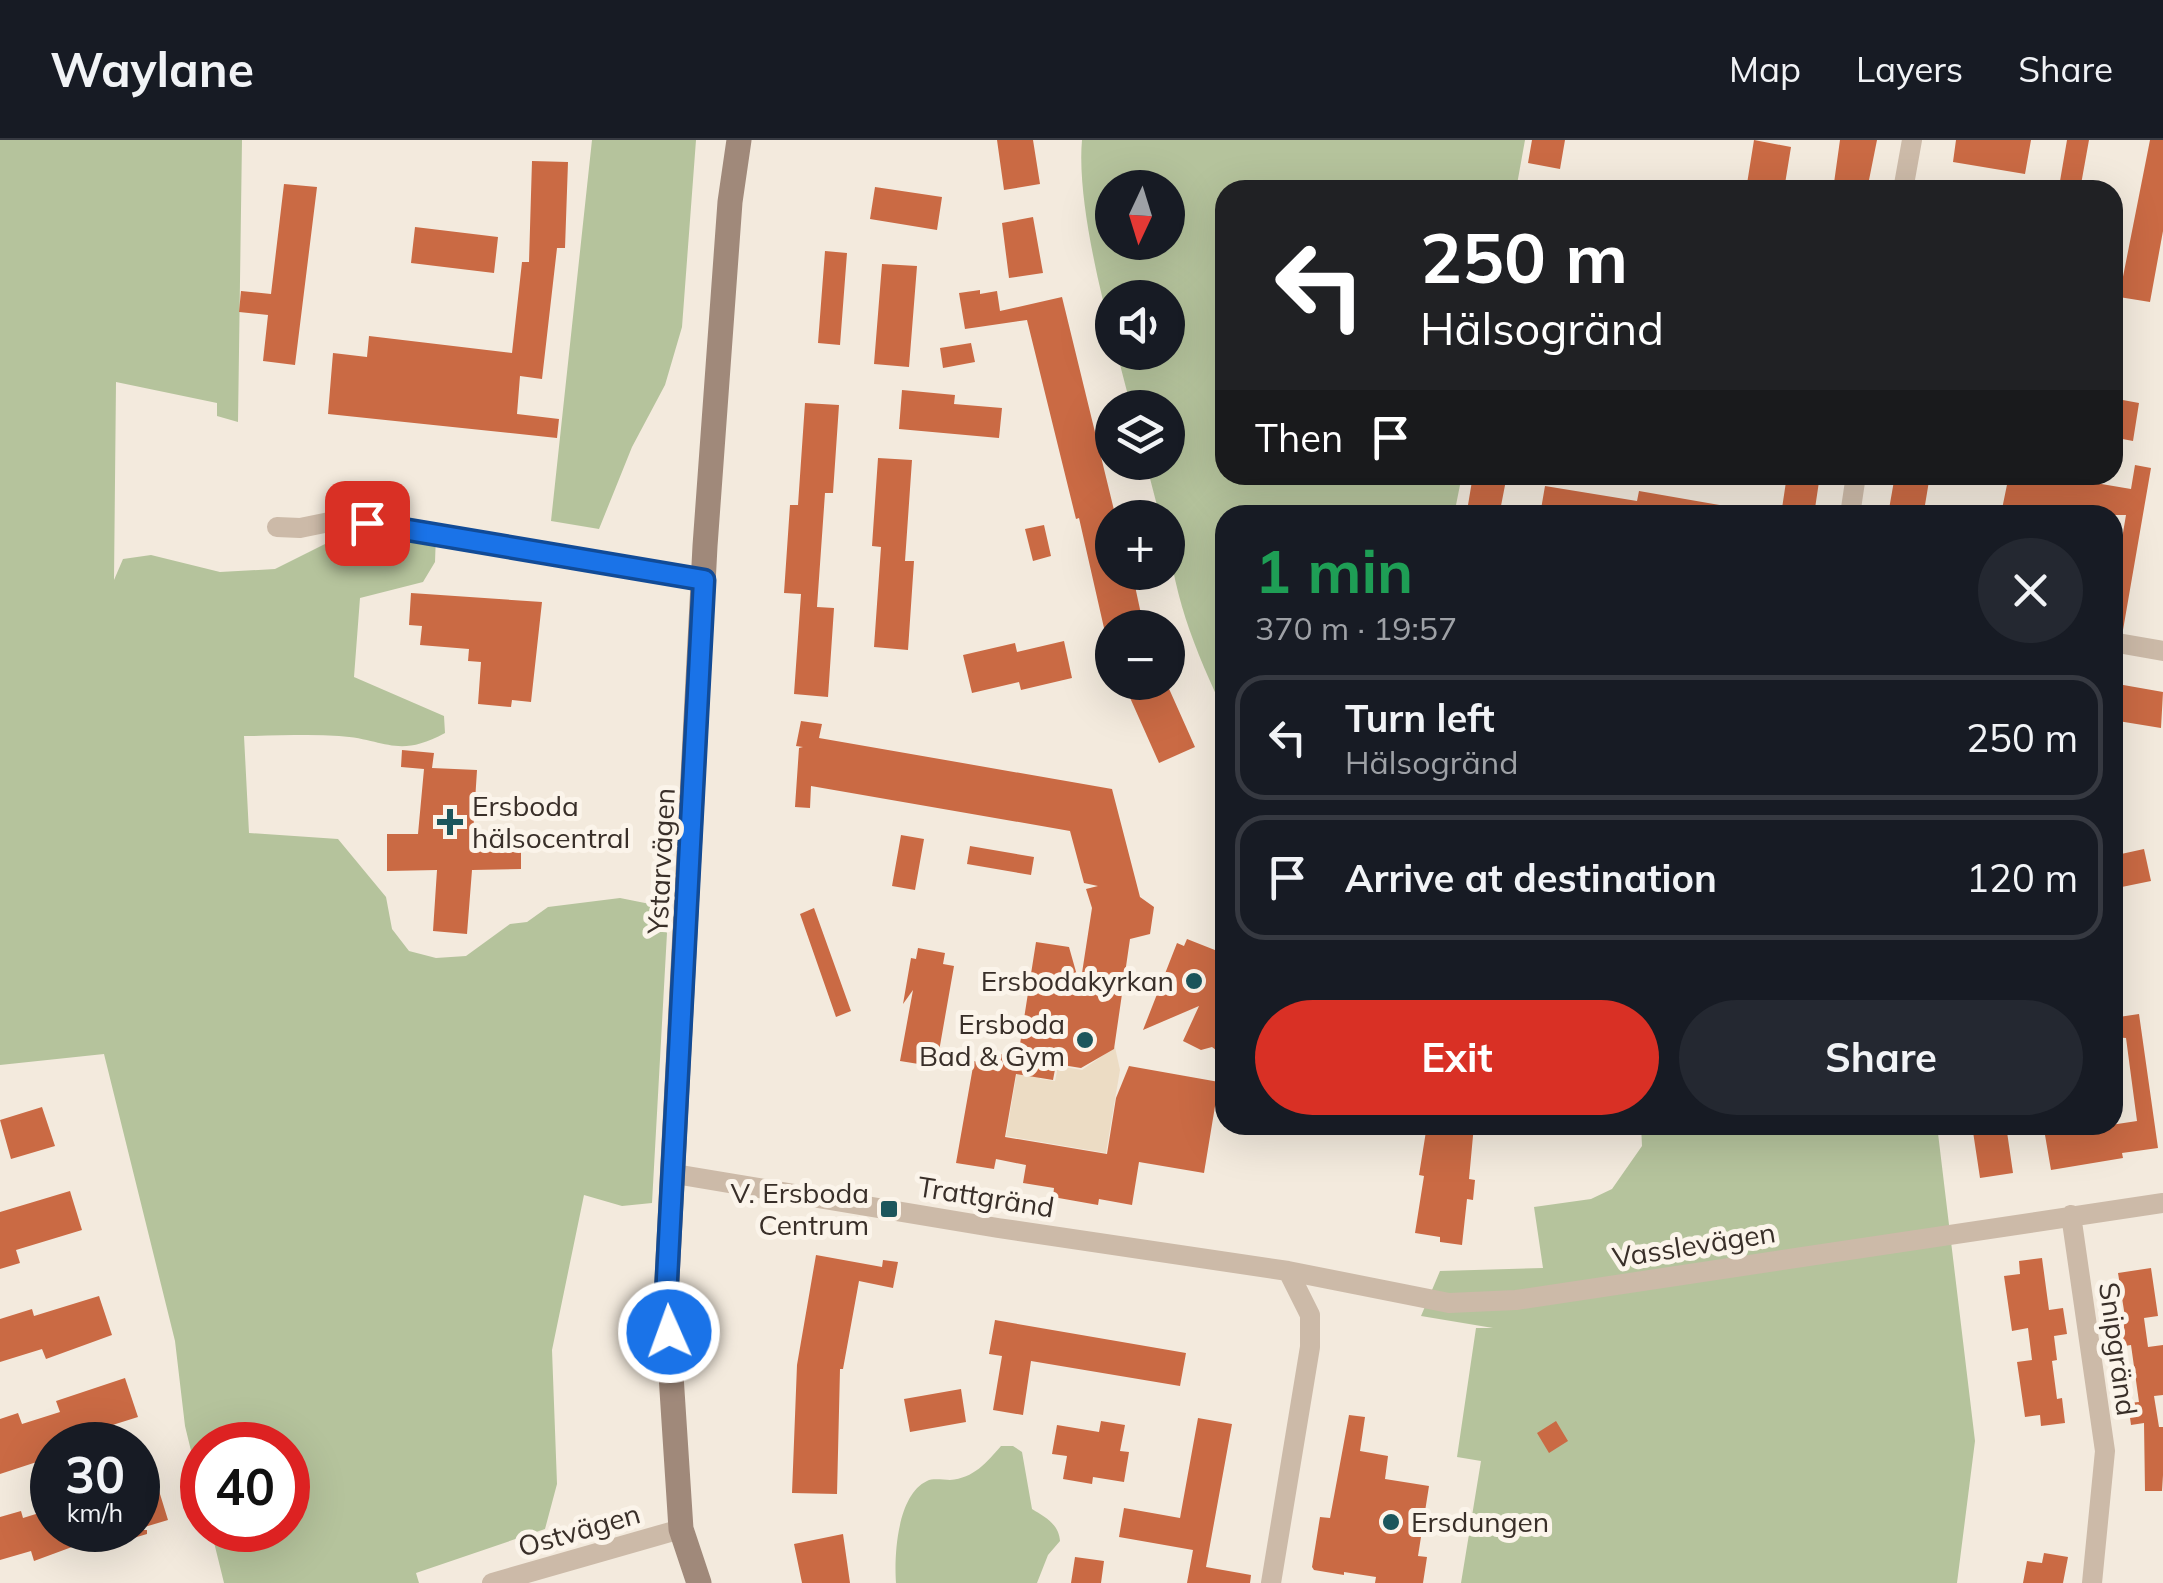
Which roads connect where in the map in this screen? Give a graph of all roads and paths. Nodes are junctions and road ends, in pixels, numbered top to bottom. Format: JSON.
{"nodes":[{"id":1,"x":738,"y":140,"type":"edge"},
{"id":2,"x":1912,"y":140,"type":"edge"},
{"id":3,"x":1905,"y":180,"type":"edge"},
{"id":4,"x":277,"y":527,"type":"dead end"},
{"id":5,"x":704,"y":580,"type":"junction"},
{"id":6,"x":2123,"y":644,"type":"edge"},
{"id":7,"x":2163,"y":650,"type":"edge"},
{"id":8,"x":675,"y":1174,"type":"junction"},
{"id":9,"x":2163,"y":1203,"type":"edge"},
{"id":10,"x":2071,"y":1216,"type":"junction"},
{"id":11,"x":1288,"y":1271,"type":"junction"},
{"id":12,"x":1326,"y":1278,"type":"joint"},
{"id":13,"x":681,"y":1529,"type":"junction"},
{"id":14,"x":492,"y":1583,"type":"edge"},
{"id":15,"x":699,"y":1583,"type":"edge"},
{"id":16,"x":1271,"y":1583,"type":"edge"},
{"id":17,"x":2092,"y":1583,"type":"edge"}],
"edges":[{"from":1,"to":5,"type":"street","name":"Ystarvägen"},
{"from":2,"to":3,"type":"street"},
{"from":4,"to":5,"type":"street"},
{"from":5,"to":8,"type":"street","name":"Ystarvägen"},
{"from":6,"to":7,"type":"street"},
{"from":8,"to":11,"type":"street","name":"Trattgränd"},
{"from":8,"to":13,"type":"street","name":"Ystarvägen"},
{"from":9,"to":10,"type":"street"},
{"from":10,"to":12,"type":"street","name":"Vasslevägen"},
{"from":10,"to":17,"type":"street","name":"Snipgränd"},
{"from":11,"to":12,"type":"street","name":"Trattgränd"},
{"from":11,"to":16,"type":"street"},
{"from":13,"to":14,"type":"street","name":"Ostvägen"},
{"from":13,"to":15,"type":"street","name":"Ystarvägen"}]}
